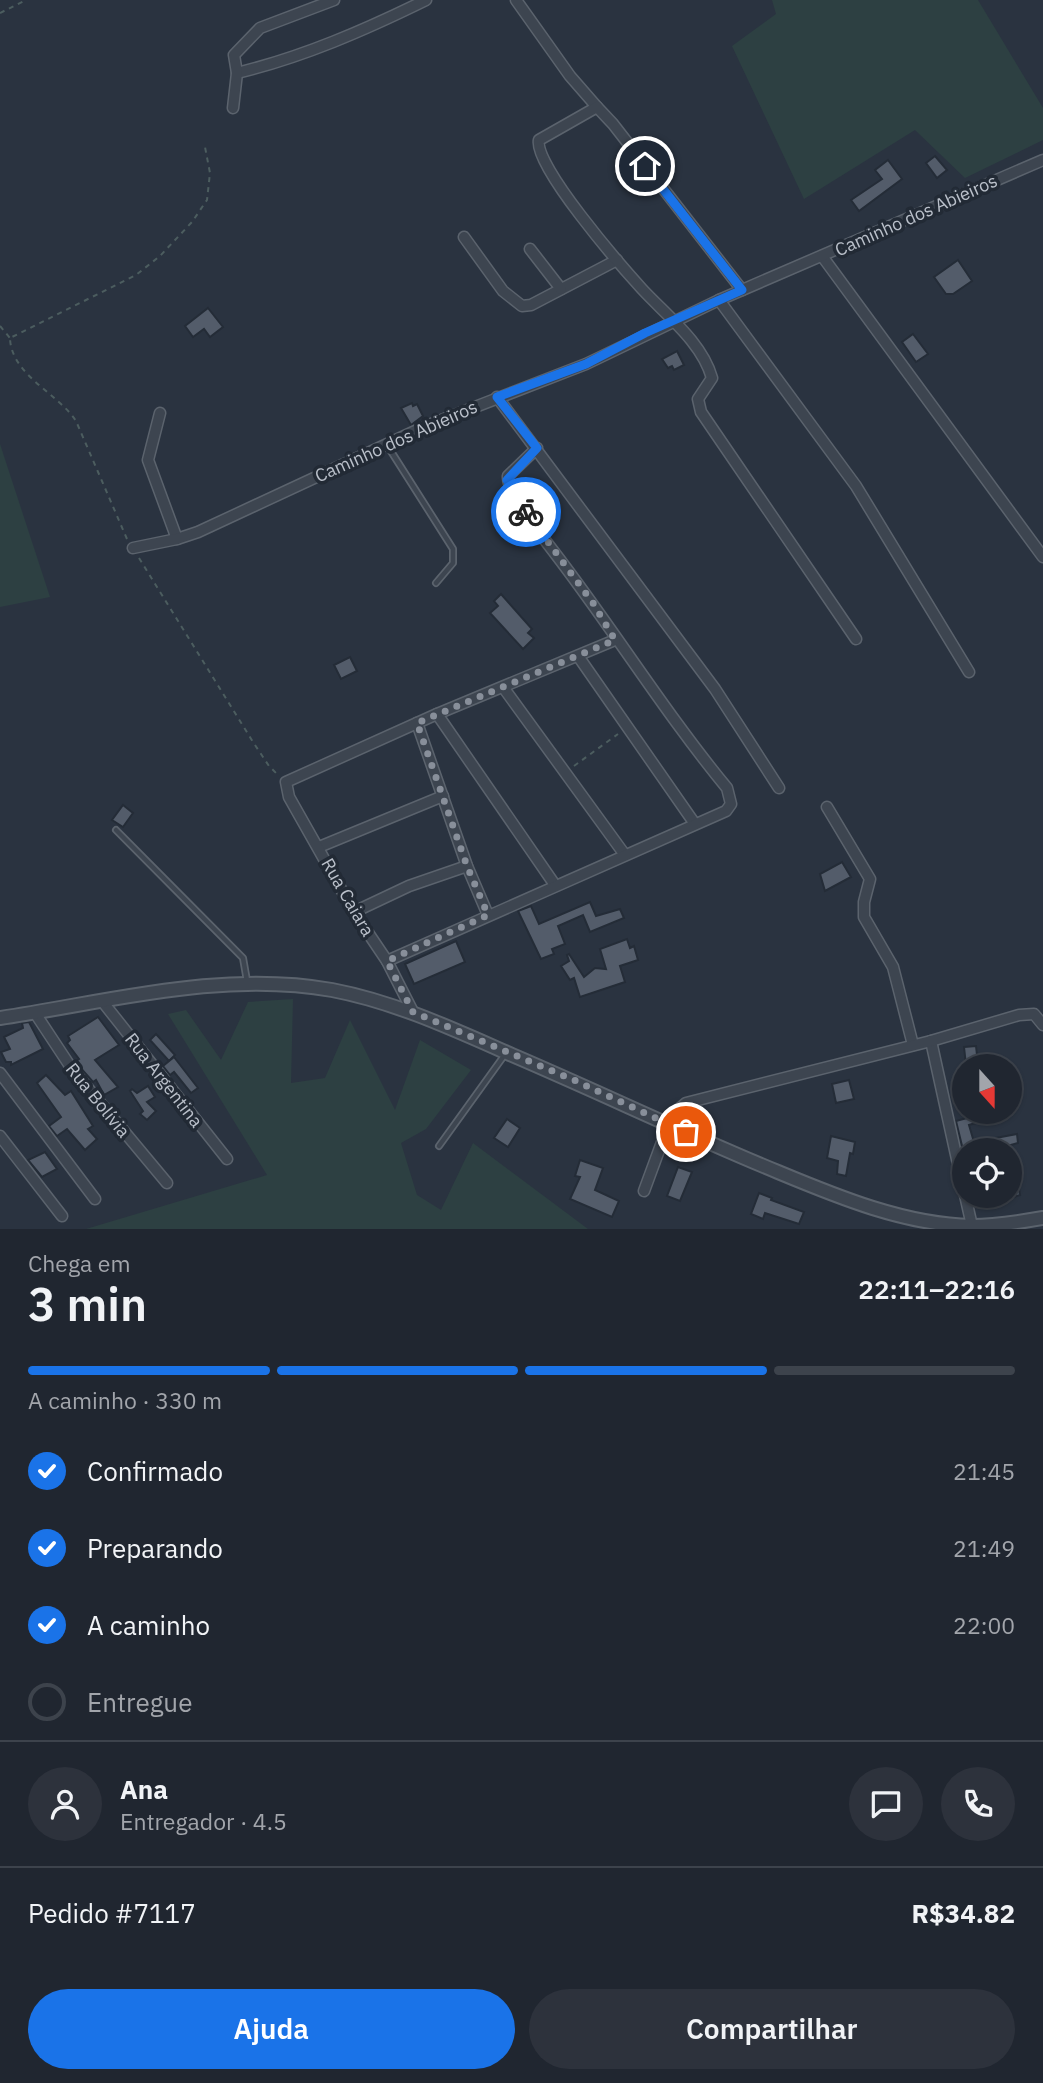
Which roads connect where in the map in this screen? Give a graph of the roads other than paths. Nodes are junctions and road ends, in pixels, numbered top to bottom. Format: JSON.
{"nodes":[{"id":1,"x":334,"y":0,"type":"edge"},
{"id":2,"x":426,"y":0,"type":"edge"},
{"id":3,"x":516,"y":0,"type":"edge"},
{"id":4,"x":237,"y":73,"type":"junction"},
{"id":5,"x":597,"y":107,"type":"junction"},
{"id":6,"x":233,"y":108,"type":"dead end"},
{"id":7,"x":1043,"y":160,"type":"edge"},
{"id":8,"x":464,"y":237,"type":"dead end"},
{"id":9,"x":530,"y":249,"type":"dead end"},
{"id":10,"x":822,"y":256,"type":"junction"},
{"id":11,"x":617,"y":260,"type":"junction"},
{"id":12,"x":561,"y":289,"type":"junction"},
{"id":13,"x":742,"y":290,"type":"junction"},
{"id":14,"x":719,"y":300,"type":"junction"},
{"id":15,"x":676,"y":320,"type":"junction"},
{"id":16,"x":497,"y":397,"type":"junction"},
{"id":17,"x":160,"y":412,"type":"dead end"},
{"id":18,"x":386,"y":444,"type":"junction"},
{"id":19,"x":537,"y":448,"type":"junction"},
{"id":20,"x":177,"y":539,"type":"junction"},
{"id":21,"x":133,"y":548,"type":"dead end"},
{"id":22,"x":1043,"y":557,"type":"edge"},
{"id":23,"x":436,"y":583,"type":"dead end"},
{"id":24,"x":856,"y":639,"type":"dead end"},
{"id":25,"x":615,"y":640,"type":"junction"},
{"id":26,"x":578,"y":656,"type":"junction"},
{"id":27,"x":968,"y":672,"type":"dead end"},
{"id":28,"x":503,"y":687,"type":"junction"},
{"id":29,"x":437,"y":714,"type":"junction"},
{"id":30,"x":417,"y":723,"type":"junction"},
{"id":31,"x":779,"y":788,"type":"dead end"},
{"id":32,"x":443,"y":796,"type":"junction"},
{"id":33,"x":827,"y":807,"type":"dead end"},
{"id":34,"x":695,"y":824,"type":"junction"},
{"id":35,"x":116,"y":830,"type":"dead end"},
{"id":36,"x":319,"y":847,"type":"junction"},
{"id":37,"x":625,"y":855,"type":"junction"},
{"id":38,"x":467,"y":866,"type":"junction"},
{"id":39,"x":555,"y":885,"type":"junction"},
{"id":40,"x":354,"y":912,"type":"junction"},
{"id":41,"x":488,"y":915,"type":"junction"},
{"id":42,"x":387,"y":961,"type":"junction"},
{"id":43,"x":248,"y":985,"type":"junction"},
{"id":44,"x":102,"y":1001,"type":"junction"},
{"id":45,"x":413,"y":1012,"type":"junction"},
{"id":46,"x":34,"y":1013,"type":"junction"},
{"id":47,"x":0,"y":1018,"type":"edge"},
{"id":48,"x":1043,"y":1025,"type":"edge"},
{"id":49,"x":931,"y":1041,"type":"junction"},
{"id":50,"x":913,"y":1045,"type":"junction"},
{"id":51,"x":507,"y":1052,"type":"junction"},
{"id":52,"x":0,"y":1073,"type":"edge"},
{"id":53,"x":669,"y":1123,"type":"junction"},
{"id":54,"x":0,"y":1136,"type":"edge"},
{"id":55,"x":953,"y":1138,"type":"edge"},
{"id":56,"x":439,"y":1146,"type":"dead end"},
{"id":57,"x":227,"y":1159,"type":"dead end"},
{"id":58,"x":167,"y":1183,"type":"dead end"},
{"id":59,"x":644,"y":1191,"type":"dead end"},
{"id":60,"x":95,"y":1199,"type":"dead end"},
{"id":61,"x":968,"y":1208,"type":"edge"},
{"id":62,"x":62,"y":1216,"type":"dead end"},
{"id":63,"x":1043,"y":1218,"type":"edge"},
{"id":64,"x":972,"y":1226,"type":"junction"}],
"edges":[{"from":1,"to":4,"type":"street"},
{"from":2,"to":4,"type":"street"},
{"from":3,"to":5,"type":"street"},
{"from":4,"to":6,"type":"street"},
{"from":5,"to":11,"type":"street"},
{"from":5,"to":13,"type":"street"},
{"from":7,"to":10,"type":"street","name":"Caminho dos Abieiros"},
{"from":8,"to":12,"type":"street"},
{"from":9,"to":12,"type":"street"},
{"from":10,"to":13,"type":"street","name":"Caminho dos Abieiros"},
{"from":10,"to":22,"type":"street"},
{"from":11,"to":12,"type":"street"},
{"from":11,"to":15,"type":"street"},
{"from":13,"to":14,"type":"street","name":"Caminho dos Abieiros"},
{"from":14,"to":15,"type":"street","name":"Caminho dos Abieiros"},
{"from":14,"to":27,"type":"street"},
{"from":15,"to":16,"type":"street","name":"Caminho dos Abieiros"},
{"from":15,"to":24,"type":"street"},
{"from":16,"to":18,"type":"street","name":"Caminho dos Abieiros"},
{"from":16,"to":19,"type":"street"},
{"from":17,"to":20,"type":"street"},
{"from":18,"to":20,"type":"street","name":"Caminho dos Abieiros"},
{"from":18,"to":23,"type":"lane"},
{"from":19,"to":25,"type":"street"},
{"from":19,"to":31,"type":"street"},
{"from":20,"to":21,"type":"street","name":"Caminho dos Abieiros"},
{"from":25,"to":26,"type":"street"},
{"from":25,"to":34,"type":"street"},
{"from":26,"to":28,"type":"street"},
{"from":26,"to":34,"type":"street"},
{"from":28,"to":29,"type":"street"},
{"from":28,"to":37,"type":"street"},
{"from":29,"to":30,"type":"street"},
{"from":29,"to":39,"type":"street"},
{"from":30,"to":32,"type":"street"},
{"from":30,"to":36,"type":"street","name":"Rua Caiara"},
{"from":32,"to":36,"type":"street"},
{"from":32,"to":38,"type":"street"},
{"from":33,"to":50,"type":"street"},
{"from":34,"to":37,"type":"street"},
{"from":35,"to":43,"type":"lane"},
{"from":36,"to":40,"type":"street","name":"Rua Caiara"},
{"from":37,"to":39,"type":"street"},
{"from":38,"to":40,"type":"street"},
{"from":38,"to":41,"type":"street"},
{"from":39,"to":41,"type":"street"},
{"from":40,"to":42,"type":"street","name":"Rua Caiara"},
{"from":41,"to":42,"type":"street"},
{"from":42,"to":45,"type":"street","name":"Rua Caiara"},
{"from":43,"to":44,"type":"street"},
{"from":43,"to":45,"type":"street"},
{"from":44,"to":46,"type":"street"},
{"from":44,"to":57,"type":"street","name":"Rua Argentina"},
{"from":45,"to":51,"type":"street"},
{"from":46,"to":47,"type":"street"},
{"from":46,"to":58,"type":"street","name":"Rua Bolívia"},
{"from":48,"to":49,"type":"street"},
{"from":49,"to":50,"type":"street"},
{"from":49,"to":55,"type":"street"},
{"from":50,"to":53,"type":"street"},
{"from":51,"to":53,"type":"street"},
{"from":51,"to":56,"type":"lane"},
{"from":52,"to":60,"type":"street"},
{"from":53,"to":59,"type":"street"},
{"from":53,"to":64,"type":"street"},
{"from":54,"to":62,"type":"street"},
{"from":61,"to":64,"type":"street"},
{"from":63,"to":64,"type":"street"}]}
